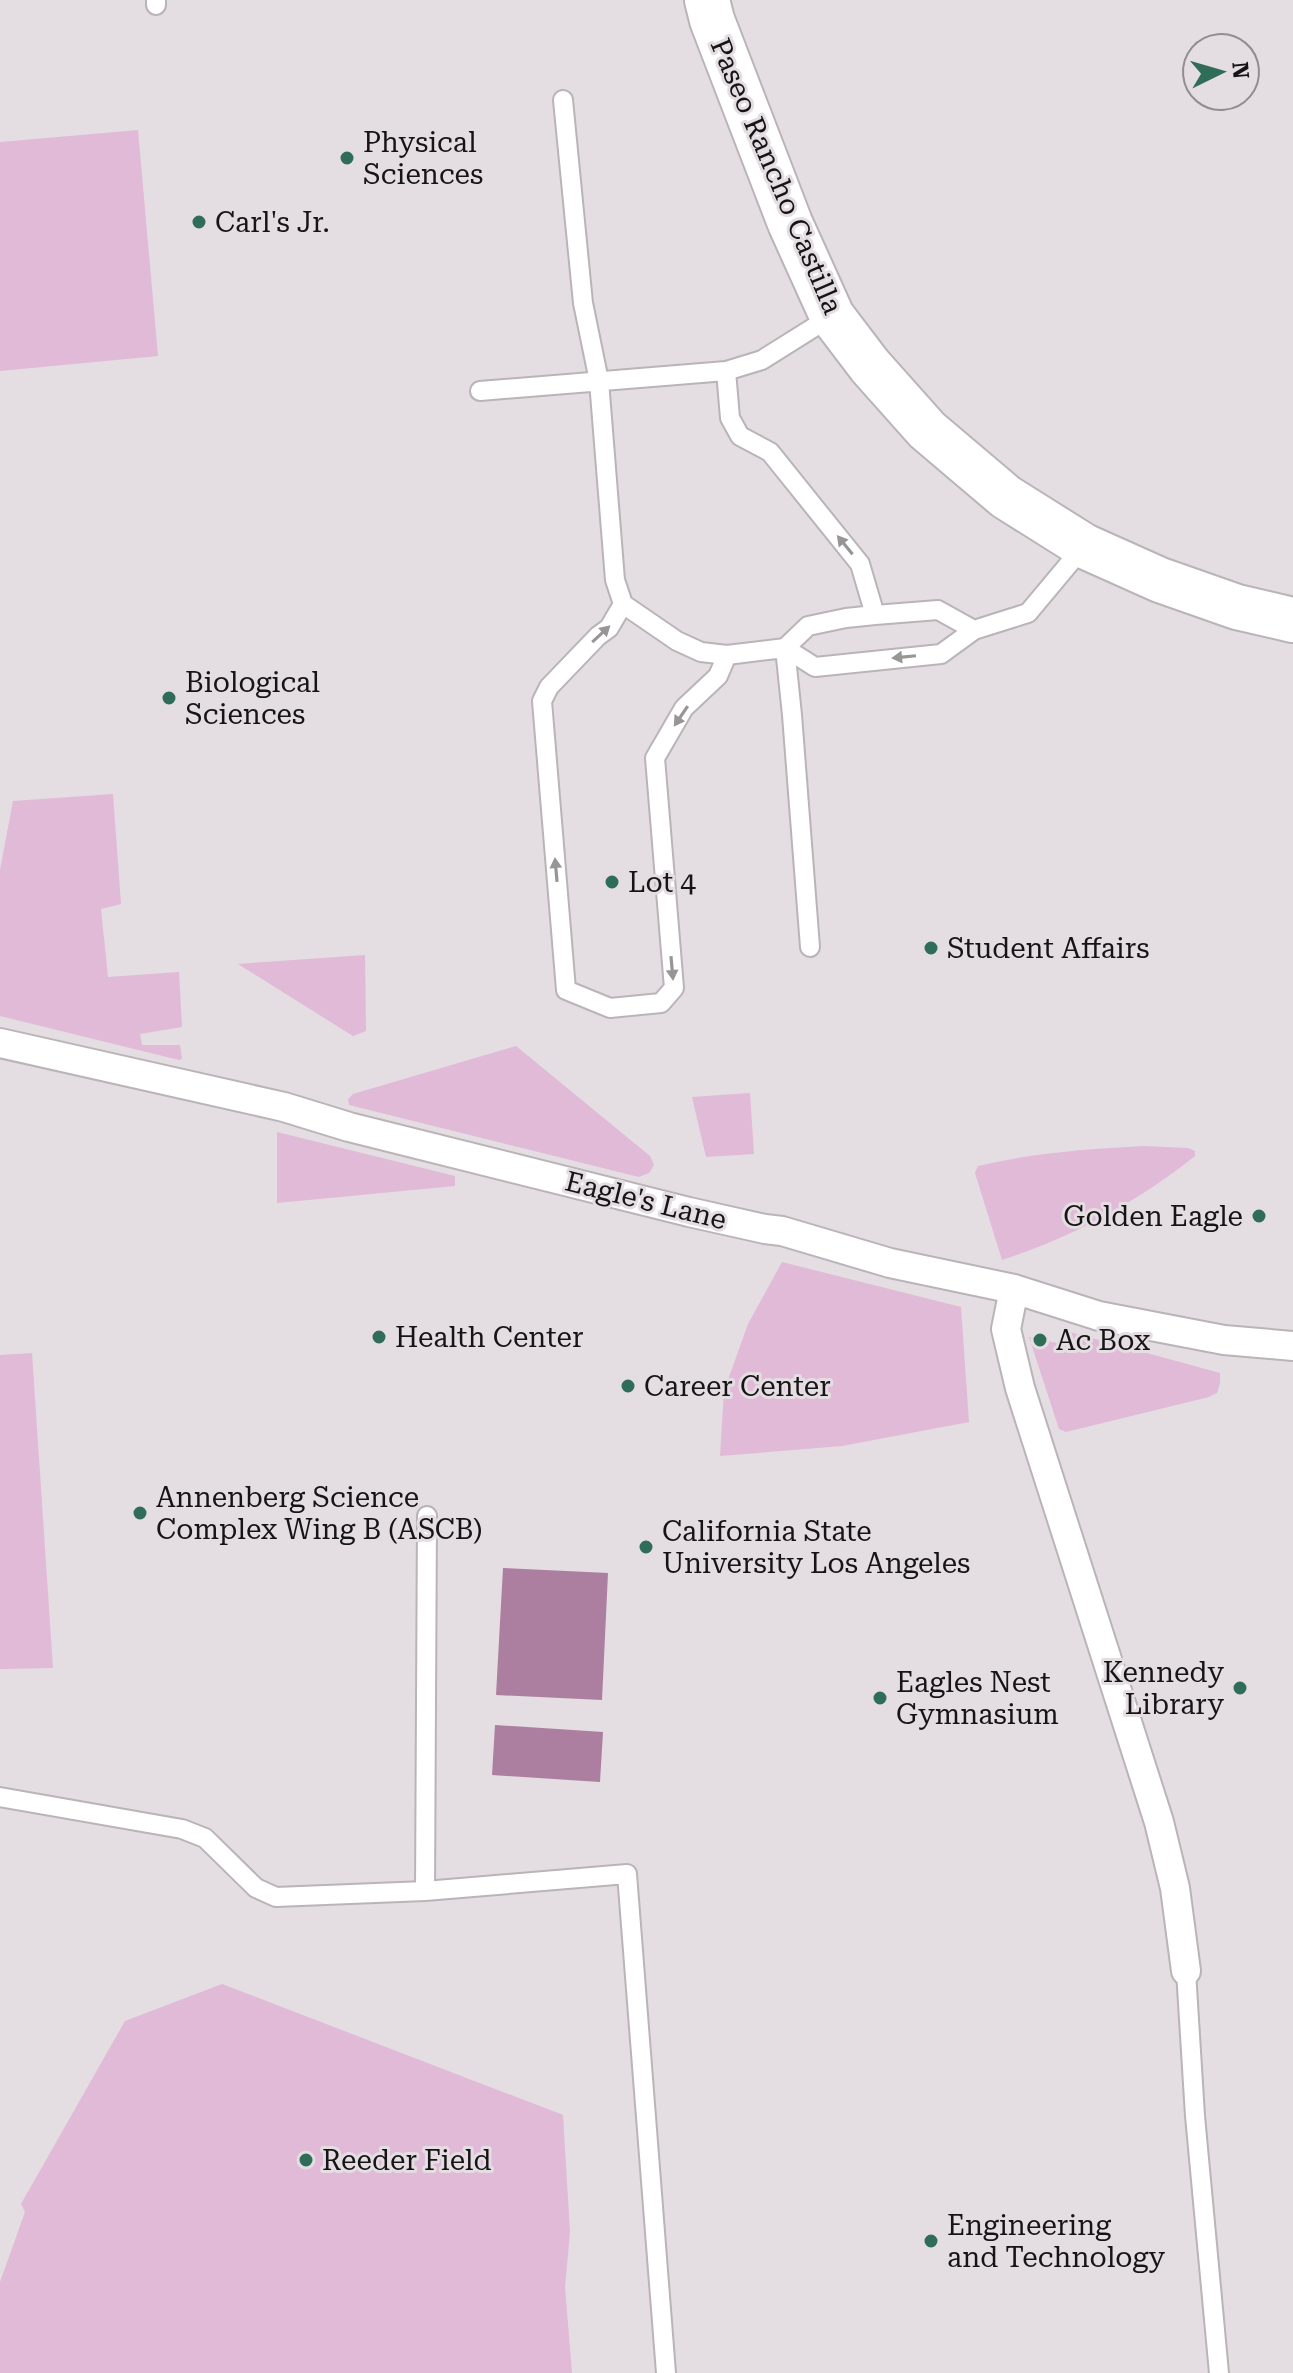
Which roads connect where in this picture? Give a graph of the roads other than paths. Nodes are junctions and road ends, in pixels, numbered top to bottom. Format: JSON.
{"nodes":[{"id":1,"x":707,"y":0,"type":"edge"},
{"id":2,"x":563,"y":100,"type":"dead end"},
{"id":3,"x":832,"y":316,"type":"junction"},
{"id":4,"x":726,"y":371,"type":"junction"},
{"id":5,"x":599,"y":381,"type":"junction"},
{"id":6,"x":480,"y":391,"type":"dead end"},
{"id":7,"x":1084,"y":546,"type":"junction"},
{"id":8,"x":623,"y":604,"type":"junction"},
{"id":9,"x":875,"y":615,"type":"junction"},
{"id":10,"x":1293,"y":620,"type":"edge"},
{"id":11,"x":974,"y":630,"type":"junction"},
{"id":12,"x":785,"y":648,"type":"junction"},
{"id":13,"x":727,"y":655,"type":"junction"},
{"id":14,"x":810,"y":947,"type":"dead end"},
{"id":15,"x":0,"y":1043,"type":"edge"},
{"id":16,"x":1014,"y":1289,"type":"junction"},
{"id":17,"x":1293,"y":1346,"type":"edge"},
{"id":18,"x":427,"y":1516,"type":"dead end"},
{"id":19,"x":0,"y":1797,"type":"edge"},
{"id":20,"x":425,"y":1891,"type":"junction"},
{"id":21,"x":1186,"y":1971,"type":"joint"},
{"id":22,"x":666,"y":2373,"type":"edge"},
{"id":23,"x":1219,"y":2373,"type":"edge"}],
"edges":[{"from":1,"to":3,"type":"street","name":"Paseo Rancho Castilla"},
{"from":2,"to":5,"type":"lane"},
{"from":3,"to":4,"type":"lane"},
{"from":3,"to":7,"type":"street","name":"Paseo Rancho Castilla"},
{"from":4,"to":5,"type":"lane"},
{"from":9,"to":4,"type":"lane","one_way":true},
{"from":5,"to":6,"type":"lane"},
{"from":5,"to":8,"type":"lane"},
{"from":7,"to":10,"type":"street","name":"Paseo Rancho Castilla"},
{"from":7,"to":11,"type":"lane"},
{"from":8,"to":13,"type":"lane"},
{"from":13,"to":8,"type":"lane","one_way":true},
{"from":9,"to":11,"type":"lane"},
{"from":9,"to":12,"type":"lane"},
{"from":11,"to":12,"type":"lane","one_way":true},
{"from":12,"to":13,"type":"lane"},
{"from":12,"to":14,"type":"lane"},
{"from":15,"to":16,"type":"street","name":"Eagle's Lane"},
{"from":16,"to":17,"type":"street","name":"Eagle's Lane"},
{"from":16,"to":21,"type":"street"},
{"from":18,"to":20,"type":"lane"},
{"from":19,"to":20,"type":"lane"},
{"from":20,"to":22,"type":"lane"},
{"from":21,"to":23,"type":"lane"}]}
